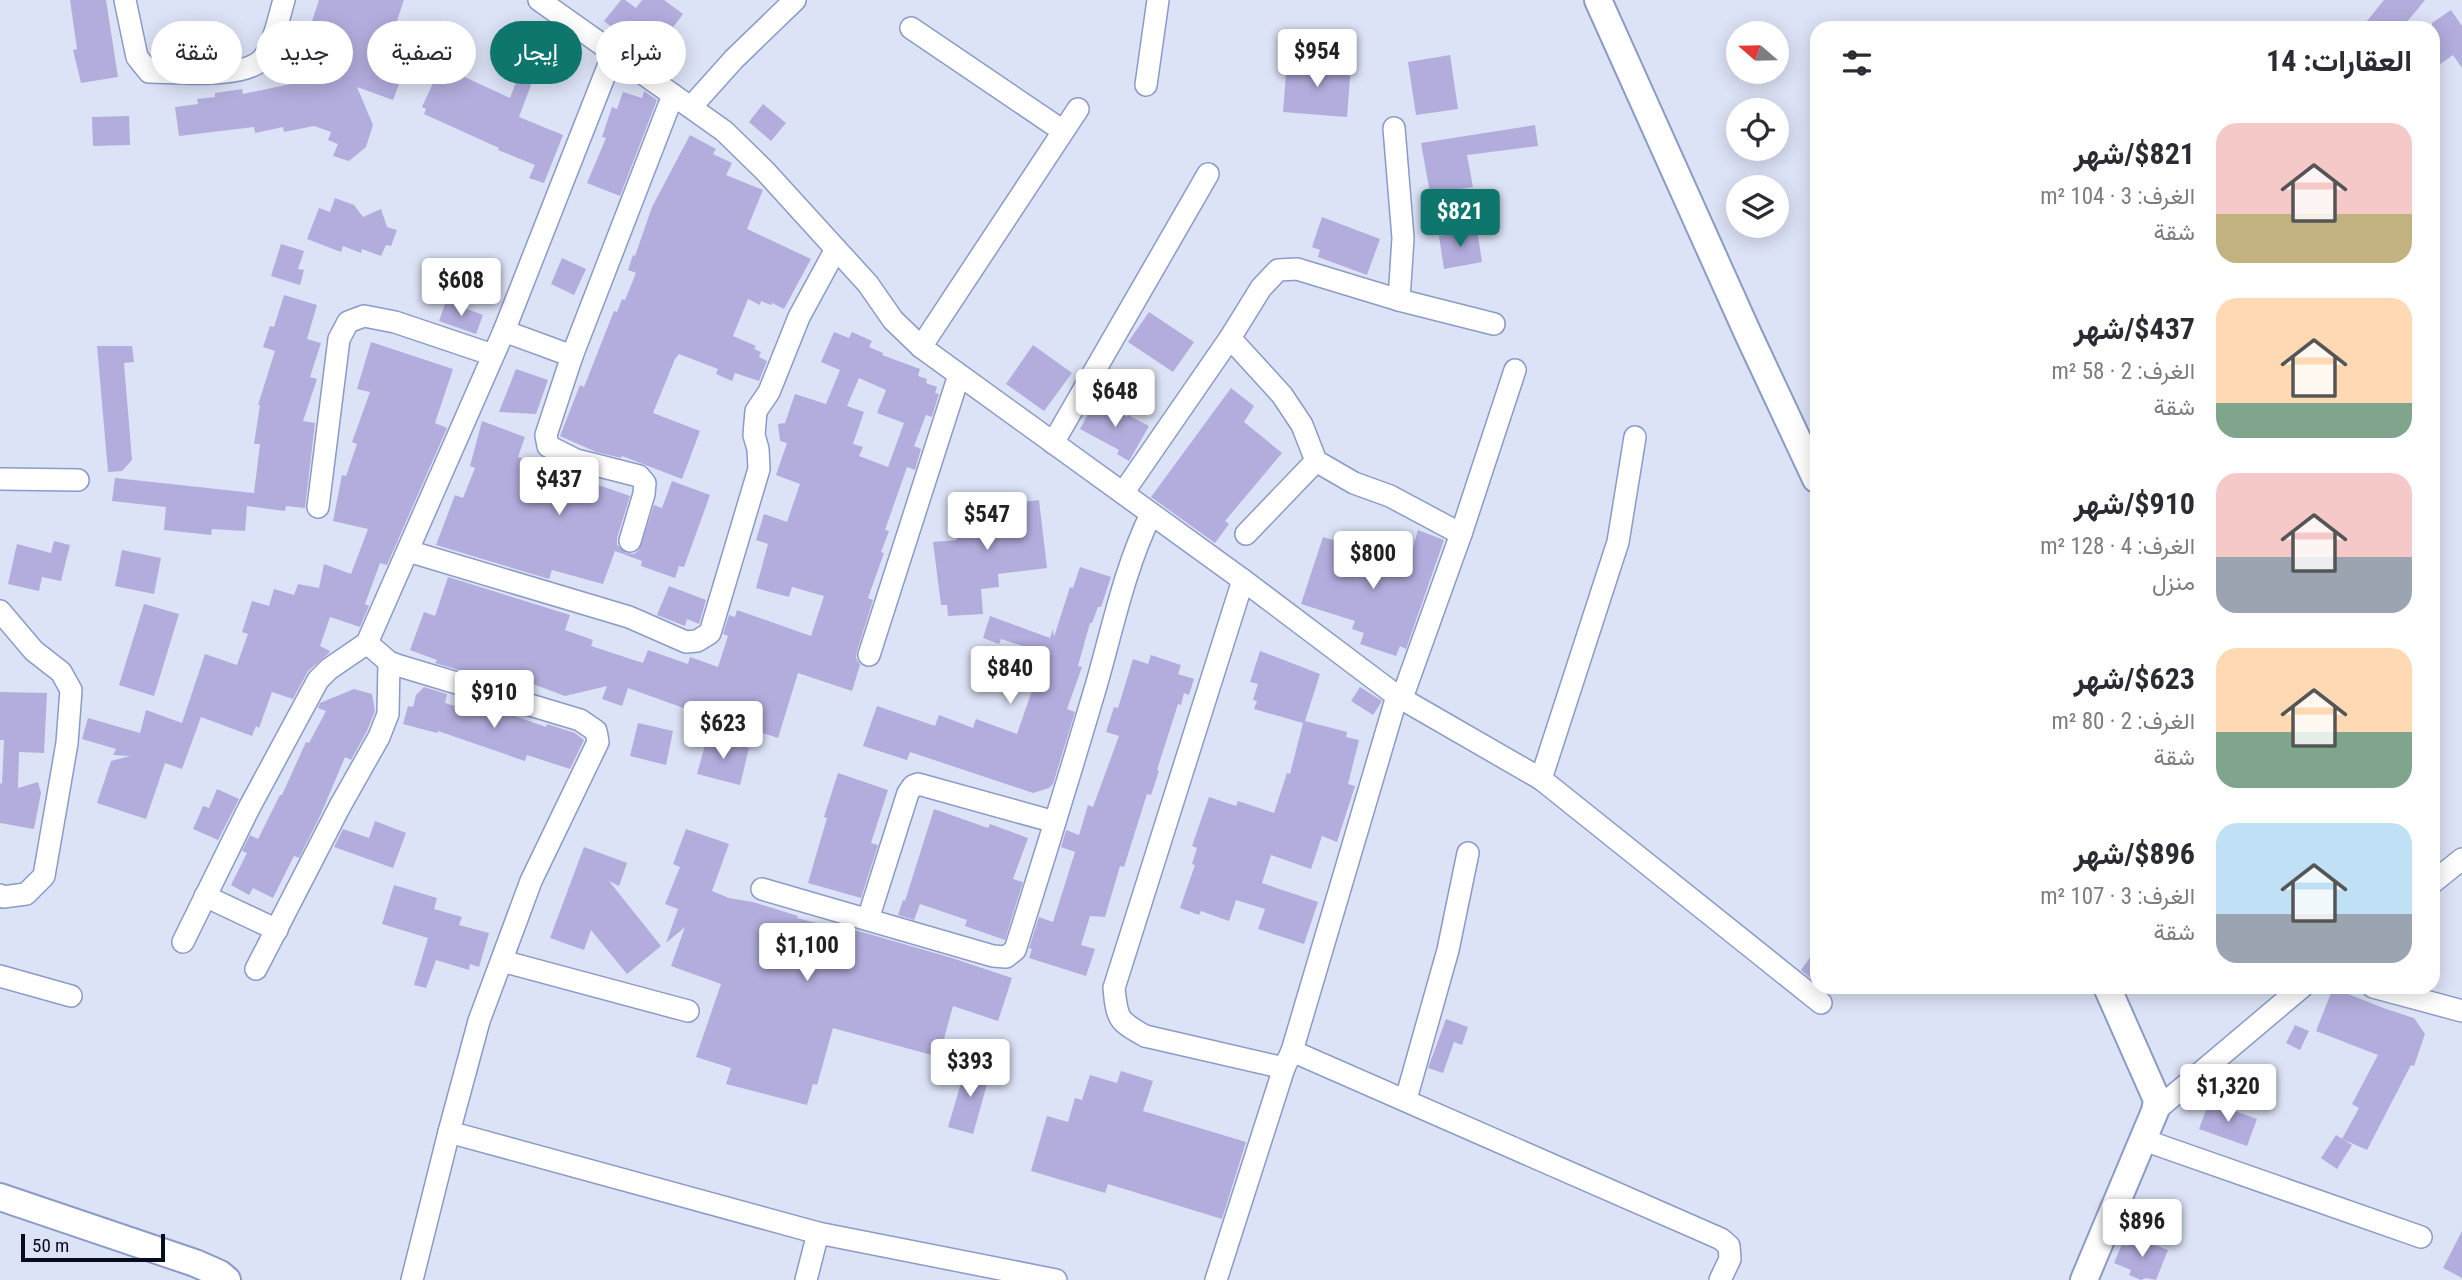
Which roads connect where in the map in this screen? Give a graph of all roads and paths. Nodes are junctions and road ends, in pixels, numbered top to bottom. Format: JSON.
{"nodes":[{"id":1,"x":125,"y":0,"type":"edge"},
{"id":2,"x":284,"y":0,"type":"edge"},
{"id":3,"x":539,"y":0,"type":"edge"},
{"id":4,"x":795,"y":0,"type":"edge"},
{"id":5,"x":1158,"y":0,"type":"edge"},
{"id":6,"x":1598,"y":0,"type":"edge"},
{"id":7,"x":911,"y":28,"type":"dead end"},
{"id":8,"x":596,"y":42,"type":"edge"},
{"id":9,"x":601,"y":84,"type":"edge"},
{"id":10,"x":657,"y":84,"type":"edge"},
{"id":11,"x":1146,"y":85,"type":"dead end"},
{"id":12,"x":682,"y":101,"type":"junction"},
{"id":13,"x":1078,"y":109,"type":"dead end"},
{"id":14,"x":1394,"y":128,"type":"dead end"},
{"id":15,"x":1063,"y":131,"type":"junction"},
{"id":16,"x":1208,"y":174,"type":"dead end"},
{"id":17,"x":836,"y":248,"type":"junction"},
{"id":18,"x":1399,"y":300,"type":"junction"},
{"id":19,"x":1494,"y":324,"type":"dead end"},
{"id":20,"x":504,"y":331,"type":"junction"},
{"id":21,"x":1230,"y":338,"type":"junction"},
{"id":22,"x":920,"y":347,"type":"junction"},
{"id":23,"x":493,"y":355,"type":"junction"},
{"id":24,"x":572,"y":356,"type":"junction"},
{"id":25,"x":1515,"y":370,"type":"dead end"},
{"id":26,"x":959,"y":375,"type":"junction"},
{"id":27,"x":1635,"y":437,"type":"dead end"},
{"id":28,"x":1053,"y":443,"type":"junction"},
{"id":29,"x":1315,"y":461,"type":"junction"},
{"id":30,"x":1810,"y":467,"type":"edge"},
{"id":31,"x":0,"y":478,"type":"edge"},
{"id":32,"x":78,"y":480,"type":"dead end"},
{"id":33,"x":1123,"y":493,"type":"junction"},
{"id":34,"x":318,"y":508,"type":"dead end"},
{"id":35,"x":1152,"y":514,"type":"junction"},
{"id":36,"x":1246,"y":534,"type":"dead end"},
{"id":37,"x":1461,"y":534,"type":"junction"},
{"id":38,"x":630,"y":541,"type":"dead end"},
{"id":39,"x":408,"y":551,"type":"junction"},
{"id":40,"x":1243,"y":580,"type":"junction"},
{"id":41,"x":0,"y":611,"type":"edge"},
{"id":42,"x":367,"y":643,"type":"junction"},
{"id":43,"x":869,"y":655,"type":"dead end"},
{"id":44,"x":389,"y":662,"type":"junction"},
{"id":45,"x":1400,"y":697,"type":"junction"},
{"id":46,"x":1541,"y":779,"type":"junction"},
{"id":47,"x":1055,"y":822,"type":"junction"},
{"id":48,"x":1468,"y":853,"type":"dead end"},
{"id":49,"x":2462,"y":859,"type":"edge"},
{"id":50,"x":2440,"y":877,"type":"edge"},
{"id":51,"x":762,"y":889,"type":"dead end"},
{"id":52,"x":0,"y":895,"type":"edge"},
{"id":53,"x":205,"y":896,"type":"junction"},
{"id":54,"x":868,"y":919,"type":"junction"},
{"id":55,"x":276,"y":930,"type":"junction"},
{"id":56,"x":183,"y":942,"type":"dead end"},
{"id":57,"x":502,"y":961,"type":"junction"},
{"id":58,"x":256,"y":969,"type":"dead end"},
{"id":59,"x":0,"y":976,"type":"edge"},
{"id":60,"x":2110,"y":994,"type":"edge"},
{"id":61,"x":2294,"y":994,"type":"edge"},
{"id":62,"x":2399,"y":994,"type":"edge"},
{"id":63,"x":71,"y":996,"type":"dead end"},
{"id":64,"x":1821,"y":1003,"type":"dead end"},
{"id":65,"x":688,"y":1011,"type":"dead end"},
{"id":66,"x":2462,"y":1011,"type":"edge"},
{"id":67,"x":1288,"y":1059,"type":"junction"},
{"id":68,"x":1406,"y":1099,"type":"junction"},
{"id":69,"x":2155,"y":1111,"type":"junction"},
{"id":70,"x":449,"y":1132,"type":"junction"},
{"id":71,"x":2141,"y":1139,"type":"junction"},
{"id":72,"x":0,"y":1197,"type":"edge"},
{"id":73,"x":818,"y":1233,"type":"junction"},
{"id":74,"x":2421,"y":1237,"type":"dead end"},
{"id":75,"x":228,"y":1278,"type":"edge"},
{"id":76,"x":1220,"y":1279,"type":"edge"},
{"id":77,"x":412,"y":1280,"type":"edge"},
{"id":78,"x":806,"y":1280,"type":"edge"},
{"id":79,"x":1056,"y":1280,"type":"edge"},
{"id":80,"x":1720,"y":1280,"type":"edge"},
{"id":81,"x":2084,"y":1280,"type":"edge"}],
"edges":[{"from":1,"to":2,"type":"street"},
{"from":3,"to":8,"type":"street"},
{"from":4,"to":12,"type":"street"},
{"from":5,"to":11,"type":"street"},
{"from":6,"to":30,"type":"street"},
{"from":7,"to":15,"type":"street"},
{"from":9,"to":20,"type":"street"},
{"from":10,"to":12,"type":"street"},
{"from":12,"to":17,"type":"street"},
{"from":12,"to":24,"type":"street"},
{"from":13,"to":15,"type":"street"},
{"from":14,"to":18,"type":"street"},
{"from":15,"to":22,"type":"street"},
{"from":16,"to":28,"type":"street"},
{"from":17,"to":22,"type":"street"},
{"from":17,"to":39,"type":"street"},
{"from":18,"to":19,"type":"street"},
{"from":18,"to":21,"type":"street"},
{"from":20,"to":23,"type":"street"},
{"from":20,"to":24,"type":"street"},
{"from":21,"to":29,"type":"street"},
{"from":21,"to":33,"type":"street"},
{"from":22,"to":26,"type":"street"},
{"from":23,"to":34,"type":"street"},
{"from":23,"to":39,"type":"street"},
{"from":24,"to":38,"type":"street"},
{"from":25,"to":37,"type":"street"},
{"from":26,"to":28,"type":"street"},
{"from":26,"to":43,"type":"street"},
{"from":27,"to":46,"type":"street"},
{"from":28,"to":33,"type":"street"},
{"from":29,"to":36,"type":"street"},
{"from":29,"to":37,"type":"street"},
{"from":31,"to":32,"type":"street"},
{"from":33,"to":35,"type":"street"},
{"from":35,"to":40,"type":"street"},
{"from":35,"to":47,"type":"street"},
{"from":37,"to":45,"type":"street"},
{"from":39,"to":42,"type":"street"},
{"from":40,"to":45,"type":"street"},
{"from":40,"to":67,"type":"street"},
{"from":41,"to":52,"type":"street"},
{"from":42,"to":44,"type":"street"},
{"from":42,"to":53,"type":"street"},
{"from":44,"to":55,"type":"street"},
{"from":44,"to":57,"type":"street"},
{"from":45,"to":46,"type":"street"},
{"from":45,"to":67,"type":"street"},
{"from":46,"to":64,"type":"street"},
{"from":47,"to":54,"type":"street"},
{"from":47,"to":54,"type":"street"},
{"from":48,"to":68,"type":"street"},
{"from":49,"to":50,"type":"street"},
{"from":51,"to":54,"type":"street"},
{"from":53,"to":55,"type":"street"},
{"from":53,"to":56,"type":"street"},
{"from":55,"to":58,"type":"street"},
{"from":57,"to":65,"type":"street"},
{"from":57,"to":70,"type":"street"},
{"from":59,"to":63,"type":"street"},
{"from":60,"to":69,"type":"street"},
{"from":61,"to":69,"type":"street"},
{"from":62,"to":66,"type":"street"},
{"from":67,"to":68,"type":"street"},
{"from":67,"to":76,"type":"street"},
{"from":68,"to":80,"type":"street"},
{"from":69,"to":71,"type":"street"},
{"from":70,"to":73,"type":"street"},
{"from":70,"to":77,"type":"street"},
{"from":71,"to":74,"type":"street"},
{"from":71,"to":81,"type":"street"},
{"from":72,"to":75,"type":"street"},
{"from":73,"to":78,"type":"street"},
{"from":73,"to":79,"type":"street"}]}
